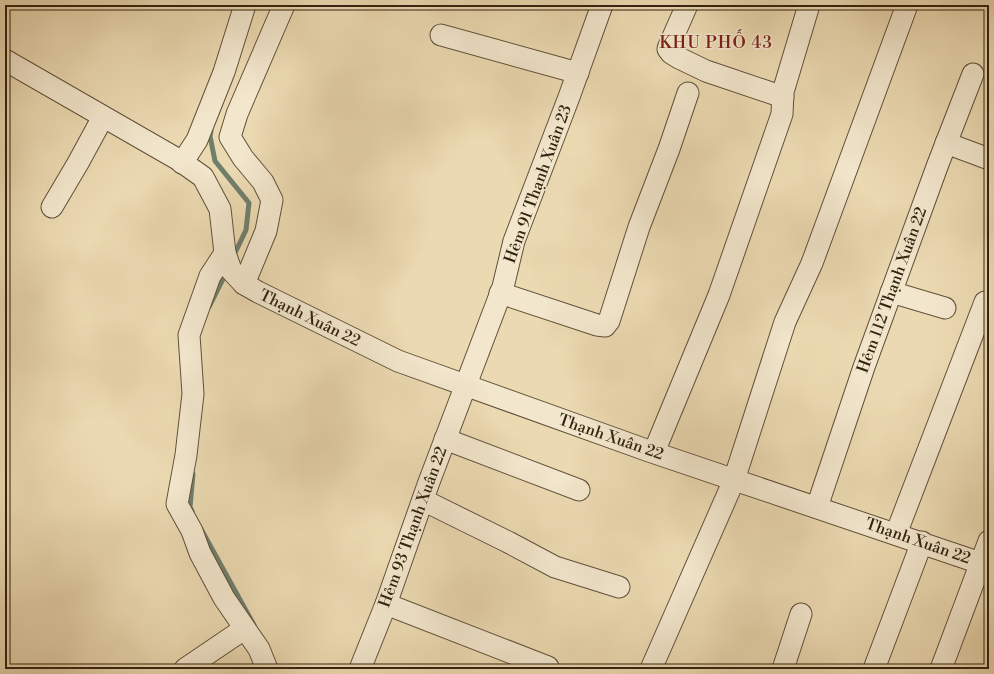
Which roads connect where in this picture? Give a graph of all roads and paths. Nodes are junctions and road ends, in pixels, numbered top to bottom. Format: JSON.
{"nodes":[{"id":1,"x":245,"y":5,"type":"edge"},
{"id":2,"x":284,"y":5,"type":"edge"},
{"id":3,"x":602,"y":5,"type":"edge"},
{"id":4,"x":687,"y":5,"type":"edge"},
{"id":5,"x":809,"y":5,"type":"edge"},
{"id":6,"x":907,"y":5,"type":"edge"},
{"id":7,"x":441,"y":35,"type":"dead end"},
{"id":8,"x":5,"y":60,"type":"edge"},
{"id":9,"x":578,"y":73,"type":"junction"},
{"id":10,"x":973,"y":74,"type":"dead end"},
{"id":11,"x":688,"y":93,"type":"dead end"},
{"id":12,"x":783,"y":97,"type":"junction"},
{"id":13,"x":103,"y":117,"type":"junction"},
{"id":14,"x":946,"y":143,"type":"junction"},
{"id":15,"x":989,"y":159,"type":"edge"},
{"id":16,"x":182,"y":163,"type":"junction"},
{"id":17,"x":52,"y":207,"type":"dead end"},
{"id":18,"x":225,"y":253,"type":"junction"},
{"id":19,"x":244,"y":284,"type":"junction"},
{"id":20,"x":891,"y":292,"type":"junction"},
{"id":21,"x":500,"y":293,"type":"junction"},
{"id":22,"x":985,"y":302,"type":"dead end"},
{"id":23,"x":945,"y":308,"type":"dead end"},
{"id":24,"x":465,"y":385,"type":"junction"},
{"id":25,"x":445,"y":439,"type":"junction"},
{"id":26,"x":654,"y":452,"type":"junction"},
{"id":27,"x":734,"y":480,"type":"junction"},
{"id":28,"x":579,"y":490,"type":"dead end"},
{"id":29,"x":423,"y":500,"type":"junction"},
{"id":30,"x":817,"y":507,"type":"junction"},
{"id":31,"x":896,"y":534,"type":"junction"},
{"id":32,"x":989,"y":541,"type":"edge"},
{"id":33,"x":922,"y":542,"type":"junction"},
{"id":34,"x":985,"y":564,"type":"edge"},
{"id":35,"x":619,"y":587,"type":"dead end"},
{"id":36,"x":386,"y":604,"type":"junction"},
{"id":37,"x":801,"y":614,"type":"dead end"},
{"id":38,"x":244,"y":629,"type":"junction"},
{"id":39,"x":185,"y":669,"type":"edge"},
{"id":40,"x":267,"y":669,"type":"edge"},
{"id":41,"x":360,"y":669,"type":"edge"},
{"id":42,"x":548,"y":669,"type":"edge"},
{"id":43,"x":651,"y":669,"type":"edge"},
{"id":44,"x":783,"y":669,"type":"edge"},
{"id":45,"x":874,"y":669,"type":"edge"},
{"id":46,"x":941,"y":669,"type":"edge"}],
"edges":[{"from":1,"to":16,"type":"street"},
{"from":2,"to":19,"type":"street"},
{"from":3,"to":9,"type":"street","name":"Hẻm 91 Thạnh Xuân 23"},
{"from":4,"to":12,"type":"street"},
{"from":5,"to":12,"type":"street"},
{"from":6,"to":27,"type":"street"},
{"from":7,"to":9,"type":"street"},
{"from":8,"to":13,"type":"street","name":"Thạnh Xuân 22"},
{"from":9,"to":21,"type":"street","name":"Hẻm 91 Thạnh Xuân 23"},
{"from":10,"to":14,"type":"street","name":"Hẻm 112 Thạnh Xuân 22"},
{"from":11,"to":21,"type":"street"},
{"from":12,"to":26,"type":"street"},
{"from":13,"to":16,"type":"street","name":"Thạnh Xuân 22"},
{"from":13,"to":17,"type":"street"},
{"from":14,"to":15,"type":"street"},
{"from":14,"to":20,"type":"street","name":"Hẻm 112 Thạnh Xuân 22"},
{"from":16,"to":18,"type":"street","name":"Thạnh Xuân 22"},
{"from":18,"to":19,"type":"street","name":"Thạnh Xuân 22"},
{"from":18,"to":38,"type":"street"},
{"from":19,"to":24,"type":"street","name":"Thạnh Xuân 22"},
{"from":20,"to":23,"type":"street"},
{"from":20,"to":30,"type":"street","name":"Hẻm 112 Thạnh Xuân 22"},
{"from":21,"to":24,"type":"street","name":"Hẻm 91 Thạnh Xuân 23"},
{"from":22,"to":31,"type":"street"},
{"from":24,"to":25,"type":"street","name":"Hẻm 93 Thạnh Xuân 22"},
{"from":24,"to":26,"type":"street","name":"Thạnh Xuân 22"},
{"from":25,"to":28,"type":"street"},
{"from":25,"to":29,"type":"street","name":"Hẻm 93 Thạnh Xuân 22"},
{"from":26,"to":27,"type":"street","name":"Thạnh Xuân 22"},
{"from":27,"to":30,"type":"street","name":"Thạnh Xuân 22"},
{"from":27,"to":43,"type":"street"},
{"from":29,"to":35,"type":"street"},
{"from":29,"to":36,"type":"street","name":"Hẻm 93 Thạnh Xuân 22"},
{"from":30,"to":31,"type":"street","name":"Thạnh Xuân 22"},
{"from":31,"to":33,"type":"street","name":"Thạnh Xuân 22"},
{"from":32,"to":34,"type":"street"},
{"from":33,"to":34,"type":"street","name":"Thạnh Xuân 22"},
{"from":33,"to":45,"type":"street"},
{"from":34,"to":46,"type":"street"},
{"from":36,"to":41,"type":"street","name":"Hẻm 93 Thạnh Xuân 22"},
{"from":36,"to":42,"type":"street"},
{"from":37,"to":44,"type":"street"},
{"from":38,"to":39,"type":"street"},
{"from":38,"to":40,"type":"street"}]}
